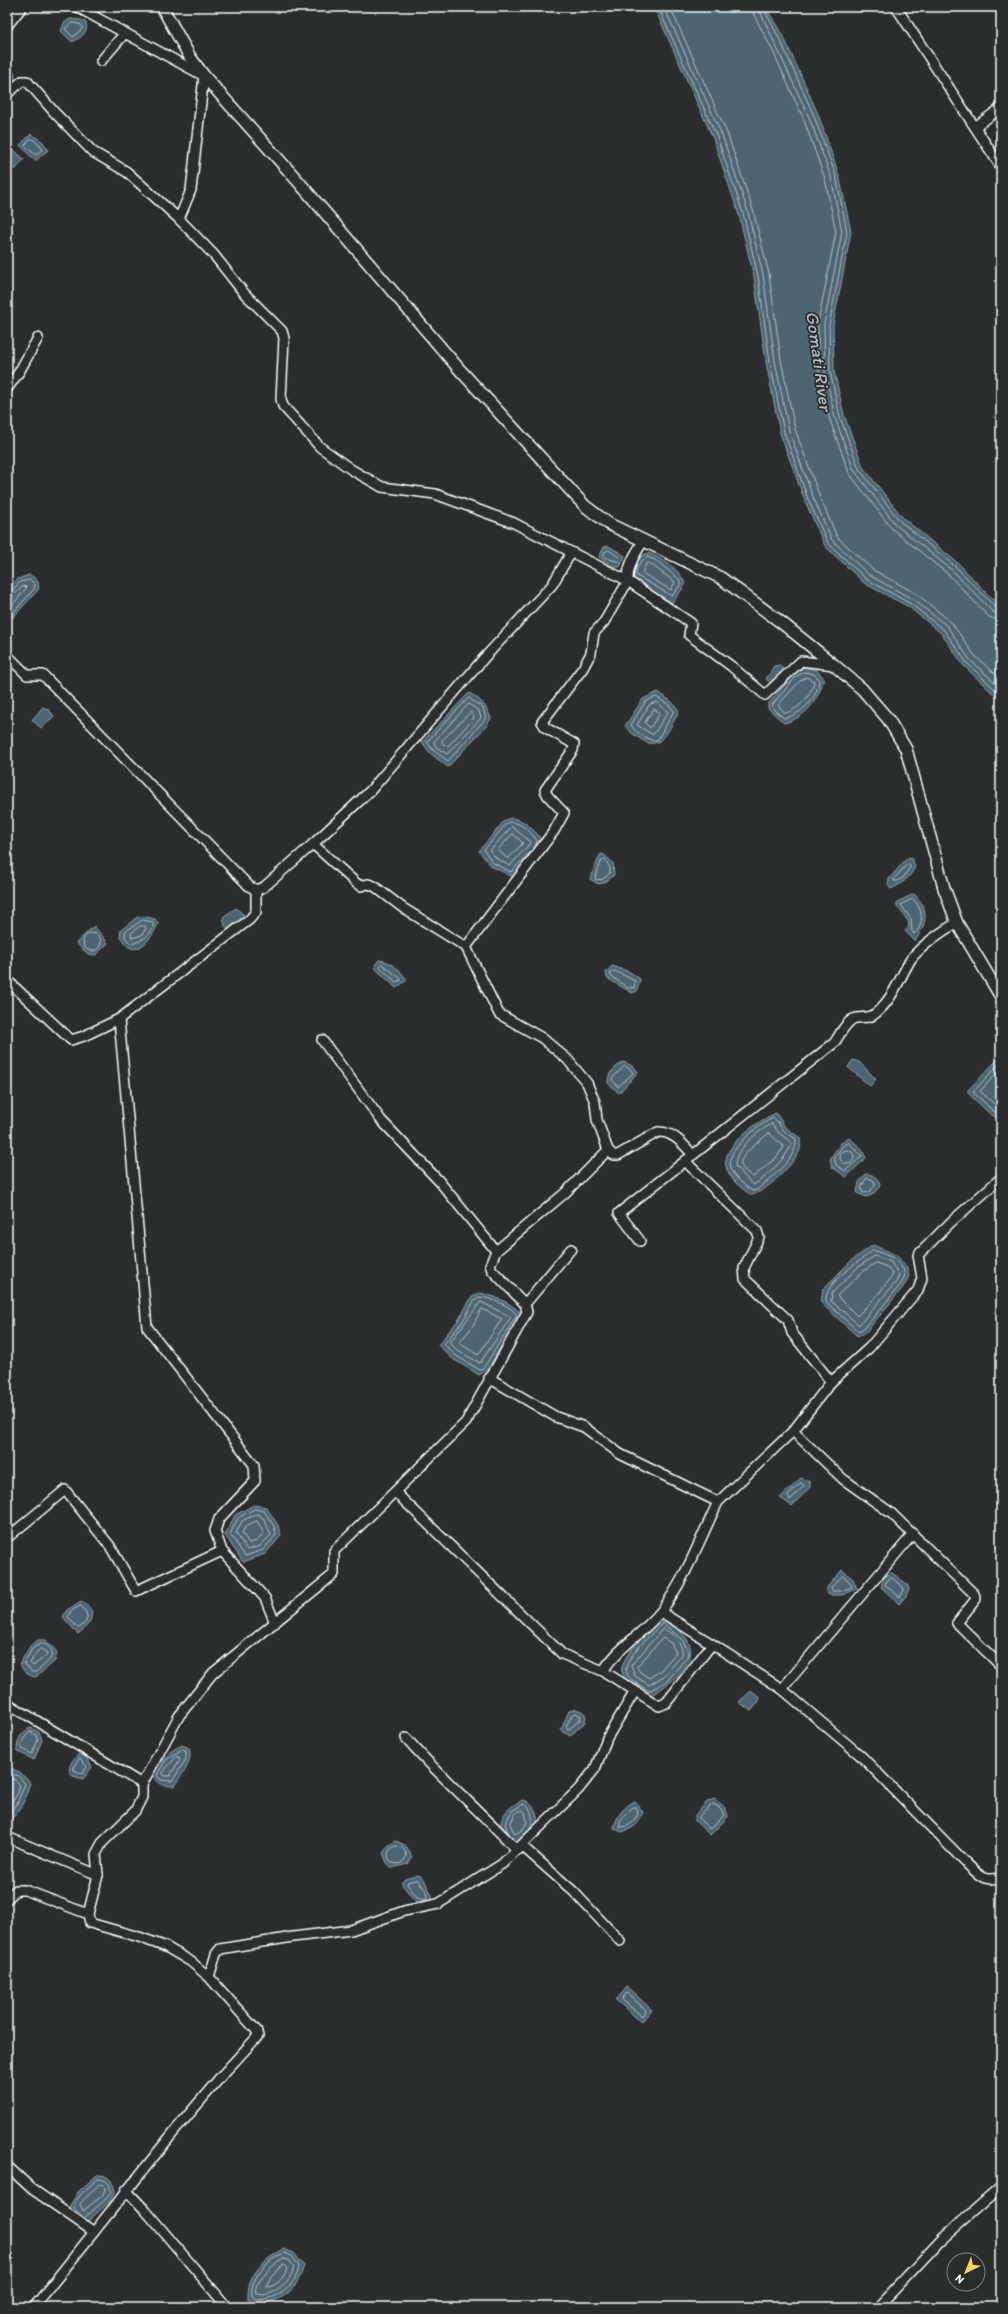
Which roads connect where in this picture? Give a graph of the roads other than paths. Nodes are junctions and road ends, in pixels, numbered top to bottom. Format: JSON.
{"nodes":[{"id":1,"x":22,"y":7,"type":"edge"},
{"id":2,"x":77,"y":7,"type":"edge"},
{"id":3,"x":162,"y":7,"type":"edge"},
{"id":4,"x":896,"y":7,"type":"edge"},
{"id":5,"x":7,"y":26,"type":"edge"},
{"id":6,"x":125,"y":33,"type":"junction"},
{"id":7,"x":101,"y":61,"type":"dead end"},
{"id":8,"x":204,"y":76,"type":"junction"},
{"id":9,"x":7,"y":94,"type":"edge"},
{"id":10,"x":1001,"y":108,"type":"edge"},
{"id":11,"x":974,"y":127,"type":"junction"},
{"id":12,"x":1001,"y":167,"type":"edge"},
{"id":13,"x":179,"y":219,"type":"junction"},
{"id":14,"x":38,"y":338,"type":"dead end"},
{"id":15,"x":7,"y":389,"type":"edge"},
{"id":16,"x":644,"y":540,"type":"junction"},
{"id":17,"x":571,"y":553,"type":"junction"},
{"id":18,"x":628,"y":581,"type":"junction"},
{"id":19,"x":7,"y":655,"type":"edge"},
{"id":20,"x":834,"y":665,"type":"junction"},
{"id":21,"x":313,"y":844,"type":"junction"},
{"id":22,"x":256,"y":890,"type":"junction"},
{"id":23,"x":957,"y":923,"type":"junction"},
{"id":24,"x":466,"y":947,"type":"junction"},
{"id":25,"x":7,"y":980,"type":"edge"},
{"id":26,"x":1001,"y":997,"type":"edge"},
{"id":27,"x":119,"y":1019,"type":"junction"},
{"id":28,"x":322,"y":1040,"type":"dead end"},
{"id":29,"x":608,"y":1150,"type":"junction"},
{"id":30,"x":693,"y":1155,"type":"junction"},
{"id":31,"x":685,"y":1161,"type":"junction"},
{"id":32,"x":1001,"y":1178,"type":"edge"},
{"id":33,"x":640,"y":1241,"type":"dead end"},
{"id":34,"x":571,"y":1249,"type":"dead end"},
{"id":35,"x":496,"y":1250,"type":"junction"},
{"id":36,"x":525,"y":1304,"type":"junction"},
{"id":37,"x":489,"y":1378,"type":"junction"},
{"id":38,"x":831,"y":1382,"type":"junction"},
{"id":39,"x":792,"y":1431,"type":"junction"},
{"id":40,"x":395,"y":1492,"type":"junction"},
{"id":41,"x":718,"y":1502,"type":"junction"},
{"id":42,"x":913,"y":1534,"type":"junction"},
{"id":43,"x":7,"y":1538,"type":"edge"},
{"id":44,"x":222,"y":1552,"type":"junction"},
{"id":45,"x":661,"y":1612,"type":"junction"},
{"id":46,"x":275,"y":1623,"type":"junction"},
{"id":47,"x":712,"y":1644,"type":"junction"},
{"id":48,"x":1001,"y":1666,"type":"edge"},
{"id":49,"x":603,"y":1671,"type":"junction"},
{"id":50,"x":782,"y":1688,"type":"junction"},
{"id":51,"x":635,"y":1691,"type":"junction"},
{"id":52,"x":7,"y":1703,"type":"edge"},
{"id":53,"x":406,"y":1738,"type":"dead end"},
{"id":54,"x":142,"y":1784,"type":"junction"},
{"id":55,"x":7,"y":1837,"type":"edge"},
{"id":56,"x":520,"y":1848,"type":"junction"},
{"id":57,"x":98,"y":1875,"type":"junction"},
{"id":58,"x":1001,"y":1877,"type":"edge"},
{"id":59,"x":7,"y":1899,"type":"edge"},
{"id":60,"x":88,"y":1914,"type":"junction"},
{"id":61,"x":620,"y":1941,"type":"dead end"},
{"id":62,"x":209,"y":1976,"type":"junction"},
{"id":63,"x":7,"y":2166,"type":"edge"},
{"id":64,"x":1001,"y":2187,"type":"edge"},
{"id":65,"x":126,"y":2190,"type":"junction"},
{"id":66,"x":94,"y":2232,"type":"junction"},
{"id":67,"x":34,"y":2307,"type":"edge"},
{"id":68,"x":227,"y":2307,"type":"edge"},
{"id":69,"x":878,"y":2307,"type":"edge"}],
"edges":[{"from":1,"to":5,"type":"street"},
{"from":2,"to":6,"type":"street"},
{"from":3,"to":8,"type":"main road"},
{"from":4,"to":11,"type":"street"},
{"from":6,"to":7,"type":"street"},
{"from":6,"to":8,"type":"street"},
{"from":8,"to":13,"type":"street"},
{"from":8,"to":16,"type":"main road"},
{"from":9,"to":13,"type":"street"},
{"from":10,"to":11,"type":"street"},
{"from":11,"to":12,"type":"street"},
{"from":13,"to":17,"type":"street"},
{"from":14,"to":15,"type":"street"},
{"from":16,"to":18,"type":"street"},
{"from":16,"to":20,"type":"main road"},
{"from":17,"to":18,"type":"street"},
{"from":17,"to":21,"type":"street"},
{"from":18,"to":20,"type":"street"},
{"from":18,"to":24,"type":"street"},
{"from":19,"to":22,"type":"street"},
{"from":20,"to":23,"type":"main road"},
{"from":21,"to":22,"type":"street"},
{"from":21,"to":24,"type":"street"},
{"from":22,"to":27,"type":"street"},
{"from":23,"to":26,"type":"main road"},
{"from":23,"to":30,"type":"street"},
{"from":24,"to":29,"type":"street"},
{"from":25,"to":27,"type":"street"},
{"from":27,"to":44,"type":"street"},
{"from":28,"to":35,"type":"street"},
{"from":29,"to":30,"type":"street"},
{"from":29,"to":35,"type":"street"},
{"from":30,"to":31,"type":"street"},
{"from":31,"to":33,"type":"street"},
{"from":31,"to":38,"type":"street"},
{"from":32,"to":38,"type":"street"},
{"from":34,"to":36,"type":"street"},
{"from":35,"to":36,"type":"street"},
{"from":36,"to":37,"type":"street"},
{"from":37,"to":40,"type":"street"},
{"from":37,"to":41,"type":"street"},
{"from":38,"to":39,"type":"street"},
{"from":39,"to":41,"type":"street"},
{"from":39,"to":42,"type":"street"},
{"from":40,"to":46,"type":"street"},
{"from":40,"to":49,"type":"street"},
{"from":41,"to":45,"type":"street"},
{"from":42,"to":48,"type":"street"},
{"from":42,"to":50,"type":"street"},
{"from":43,"to":44,"type":"street"},
{"from":44,"to":46,"type":"street"},
{"from":45,"to":47,"type":"street"},
{"from":45,"to":49,"type":"street"},
{"from":46,"to":54,"type":"street"},
{"from":47,"to":50,"type":"street"},
{"from":47,"to":51,"type":"street"},
{"from":49,"to":51,"type":"street"},
{"from":50,"to":58,"type":"street"},
{"from":51,"to":56,"type":"street"},
{"from":52,"to":54,"type":"street"},
{"from":53,"to":56,"type":"street"},
{"from":54,"to":57,"type":"street"},
{"from":55,"to":57,"type":"street"},
{"from":56,"to":61,"type":"street"},
{"from":56,"to":62,"type":"street"},
{"from":57,"to":60,"type":"street"},
{"from":59,"to":60,"type":"street"},
{"from":60,"to":62,"type":"street"},
{"from":62,"to":65,"type":"street"},
{"from":63,"to":66,"type":"street"},
{"from":64,"to":69,"type":"street"},
{"from":65,"to":66,"type":"street"},
{"from":65,"to":68,"type":"street"},
{"from":66,"to":67,"type":"street"}]}
